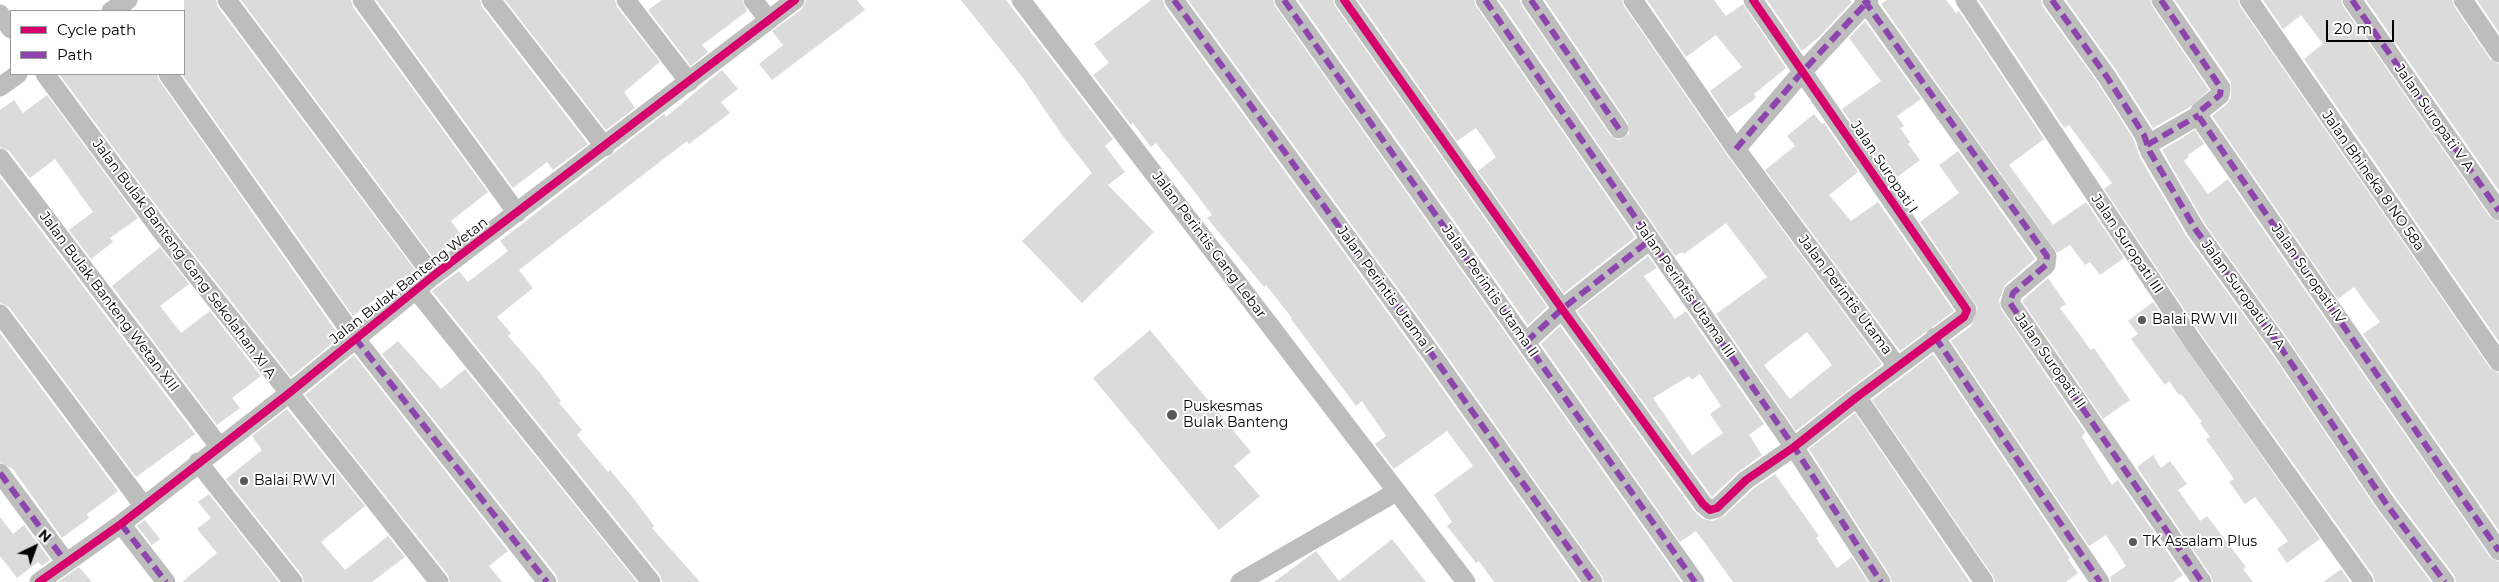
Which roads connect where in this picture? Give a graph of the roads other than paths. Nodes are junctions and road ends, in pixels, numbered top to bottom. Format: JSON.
{"nodes":[{"id":1,"x":227,"y":0,"type":"edge"},
{"id":2,"x":362,"y":0,"type":"edge"},
{"id":3,"x":491,"y":0,"type":"edge"},
{"id":4,"x":626,"y":0,"type":"edge"},
{"id":5,"x":753,"y":0,"type":"edge"},
{"id":6,"x":796,"y":0,"type":"edge"},
{"id":7,"x":1021,"y":0,"type":"edge"},
{"id":8,"x":1174,"y":0,"type":"edge"},
{"id":9,"x":1284,"y":0,"type":"edge"},
{"id":10,"x":1344,"y":0,"type":"edge"},
{"id":11,"x":1484,"y":0,"type":"edge"},
{"id":12,"x":1531,"y":0,"type":"edge"},
{"id":13,"x":1633,"y":0,"type":"edge"},
{"id":14,"x":1754,"y":0,"type":"edge"},
{"id":15,"x":1965,"y":0,"type":"edge"},
{"id":16,"x":2052,"y":0,"type":"edge"},
{"id":17,"x":2161,"y":0,"type":"edge"},
{"id":18,"x":2249,"y":0,"type":"edge"},
{"id":19,"x":2352,"y":0,"type":"edge"},
{"id":20,"x":2463,"y":0,"type":"edge"},
{"id":21,"x":1866,"y":1,"type":"edge"},
{"id":22,"x":0,"y":14,"type":"edge"},
{"id":23,"x":769,"y":20,"type":"junction"},
{"id":24,"x":10,"y":28,"type":"edge"},
{"id":25,"x":2499,"y":53,"type":"edge"},
{"id":26,"x":1803,"y":71,"type":"junction"},
{"id":27,"x":17,"y":75,"type":"edge"},
{"id":28,"x":46,"y":75,"type":"edge"},
{"id":29,"x":169,"y":75,"type":"edge"},
{"id":30,"x":689,"y":82,"type":"junction"},
{"id":31,"x":0,"y":88,"type":"edge"},
{"id":32,"x":2199,"y":115,"type":"junction"},
{"id":33,"x":1619,"y":129,"type":"dead end"},
{"id":34,"x":2148,"y":145,"type":"junction"},
{"id":35,"x":605,"y":147,"type":"junction"},
{"id":36,"x":1736,"y":149,"type":"junction"},
{"id":37,"x":0,"y":158,"type":"edge"},
{"id":38,"x":2499,"y":210,"type":"edge"},
{"id":39,"x":517,"y":213,"type":"junction"},
{"id":40,"x":1650,"y":240,"type":"junction"},
{"id":41,"x":433,"y":276,"type":"junction"},
{"id":42,"x":417,"y":291,"type":"junction"},
{"id":43,"x":1562,"y":309,"type":"junction"},
{"id":44,"x":0,"y":314,"type":"edge"},
{"id":45,"x":1935,"y":337,"type":"junction"},
{"id":46,"x":355,"y":338,"type":"junction"},
{"id":47,"x":1526,"y":342,"type":"junction"},
{"id":48,"x":2499,"y":362,"type":"edge"},
{"id":49,"x":1897,"y":366,"type":"junction"},
{"id":50,"x":288,"y":394,"type":"junction"},
{"id":51,"x":1857,"y":397,"type":"junction"},
{"id":52,"x":219,"y":446,"type":"junction"},
{"id":53,"x":1794,"y":447,"type":"junction"},
{"id":54,"x":198,"y":462,"type":"junction"},
{"id":55,"x":0,"y":473,"type":"edge"},
{"id":56,"x":1396,"y":492,"type":"junction"},
{"id":57,"x":143,"y":505,"type":"junction"},
{"id":58,"x":121,"y":524,"type":"junction"},
{"id":59,"x":2499,"y":551,"type":"edge"},
{"id":60,"x":66,"y":561,"type":"junction"},
{"id":61,"x":38,"y":582,"type":"edge"},
{"id":62,"x":166,"y":582,"type":"edge"},
{"id":63,"x":294,"y":582,"type":"edge"},
{"id":64,"x":439,"y":582,"type":"edge"},
{"id":65,"x":547,"y":582,"type":"edge"},
{"id":66,"x":650,"y":582,"type":"edge"},
{"id":67,"x":1240,"y":582,"type":"edge"},
{"id":68,"x":1466,"y":582,"type":"edge"},
{"id":69,"x":1593,"y":582,"type":"edge"},
{"id":70,"x":1695,"y":582,"type":"edge"},
{"id":71,"x":1881,"y":582,"type":"edge"},
{"id":72,"x":1984,"y":582,"type":"edge"},
{"id":73,"x":2100,"y":582,"type":"edge"},
{"id":74,"x":2202,"y":582,"type":"edge"},
{"id":75,"x":2364,"y":582,"type":"edge"},
{"id":76,"x":2445,"y":582,"type":"edge"}],
"edges":[{"from":1,"to":41,"type":"street"},
{"from":2,"to":39,"type":"street"},
{"from":3,"to":35,"type":"street"},
{"from":4,"to":30,"type":"street"},
{"from":5,"to":23,"type":"street"},
{"from":6,"to":23,"type":"street","name":"Jalan Bulak Banteng Wetan"},
{"from":7,"to":56,"type":"street","name":"Jalan Perintis Gang Lebar"},
{"from":8,"to":69,"type":"street","name":"Jalan Perintis Utama I"},
{"from":9,"to":47,"type":"street","name":"Jalan Perintis Utama II"},
{"from":10,"to":43,"type":"street"},
{"from":11,"to":40,"type":"street","name":"Jalan Perintis Utama III"},
{"from":12,"to":33,"type":"street"},
{"from":13,"to":36,"type":"street","name":"Jalan Perintis Utama"},
{"from":14,"to":26,"type":"street","name":"Jalan Suropati I"},
{"from":15,"to":75,"type":"street","name":"Jalan Suropati III"},
{"from":16,"to":34,"type":"street","name":"Jalan Suropati IV A"},
{"from":17,"to":32,"type":"street"},
{"from":18,"to":48,"type":"street","name":"Jalan Bhineka 8 NO 58a"},
{"from":19,"to":38,"type":"street","name":"Jalan Suropati V A"},
{"from":20,"to":25,"type":"street"},
{"from":21,"to":26,"type":"street"},
{"from":21,"to":74,"type":"street","name":"Jalan Suropati II"},
{"from":22,"to":24,"type":"street"},
{"from":23,"to":30,"type":"street","name":"Jalan Bulak Banteng Wetan"},
{"from":26,"to":36,"type":"street"},
{"from":26,"to":45,"type":"street","name":"Jalan Suropati I"},
{"from":27,"to":31,"type":"street"},
{"from":28,"to":50,"type":"street","name":"Jalan Bulak Banteng Gang Sekolahan XI A"},
{"from":29,"to":46,"type":"street"},
{"from":30,"to":35,"type":"street","name":"Jalan Bulak Banteng Wetan"},
{"from":32,"to":34,"type":"street"},
{"from":32,"to":59,"type":"street","name":"Jalan Suropati IV"},
{"from":34,"to":76,"type":"street","name":"Jalan Suropati IV A"},
{"from":35,"to":39,"type":"street","name":"Jalan Bulak Banteng Wetan"},
{"from":36,"to":49,"type":"street","name":"Jalan Perintis Utama"},
{"from":37,"to":52,"type":"street","name":"Jalan Bulak Banteng Wetan XIII"},
{"from":39,"to":41,"type":"street","name":"Jalan Bulak Banteng Wetan"},
{"from":40,"to":43,"type":"street"},
{"from":40,"to":53,"type":"street","name":"Jalan Perintis Utama III"},
{"from":41,"to":42,"type":"street","name":"Jalan Bulak Banteng Wetan"},
{"from":42,"to":46,"type":"street","name":"Jalan Bulak Banteng Wetan"},
{"from":42,"to":66,"type":"street"},
{"from":43,"to":47,"type":"street"},
{"from":43,"to":53,"type":"street","name":"Jalan Perintis Utama"},
{"from":44,"to":57,"type":"street"},
{"from":45,"to":49,"type":"street"},
{"from":45,"to":73,"type":"street"},
{"from":46,"to":50,"type":"street","name":"Jalan Bulak Banteng Wetan"},
{"from":46,"to":65,"type":"street"},
{"from":47,"to":70,"type":"street","name":"Jalan Perintis Utama II"},
{"from":49,"to":51,"type":"street","name":"Jalan Perintis Utama"},
{"from":50,"to":52,"type":"street","name":"Jalan Bulak Banteng Wetan"},
{"from":50,"to":64,"type":"street","name":"Jalan Bulak Banteng Gang Sekolahan XI A"},
{"from":51,"to":53,"type":"street","name":"Jalan Perintis Utama"},
{"from":51,"to":72,"type":"street"},
{"from":52,"to":54,"type":"street","name":"Jalan Bulak Banteng Wetan"},
{"from":53,"to":71,"type":"street","name":"Jalan Perintis Utama III"},
{"from":54,"to":57,"type":"street","name":"Jalan Bulak Banteng Wetan"},
{"from":54,"to":63,"type":"street"},
{"from":55,"to":60,"type":"street"},
{"from":56,"to":67,"type":"street"},
{"from":56,"to":68,"type":"street","name":"Jalan Perintis Gang Lebar"},
{"from":57,"to":58,"type":"street","name":"Jalan Bulak Banteng Wetan"},
{"from":58,"to":60,"type":"street","name":"Jalan Bulak Banteng Wetan"},
{"from":58,"to":62,"type":"street"},
{"from":60,"to":61,"type":"street","name":"Jalan Bulak Banteng Wetan"}]}
